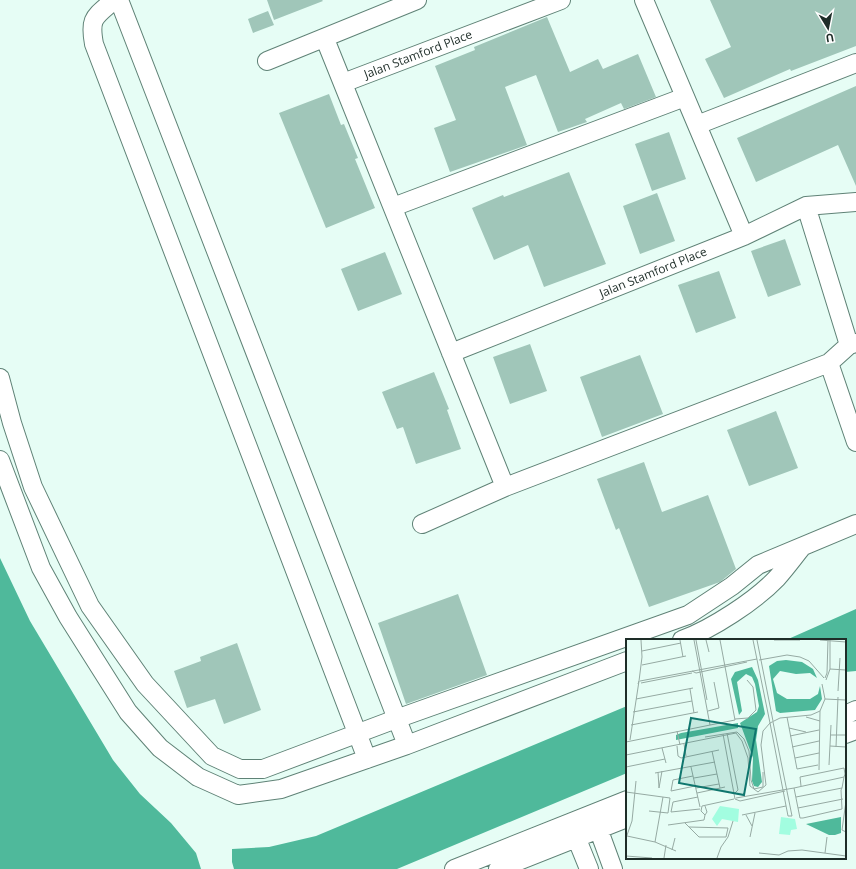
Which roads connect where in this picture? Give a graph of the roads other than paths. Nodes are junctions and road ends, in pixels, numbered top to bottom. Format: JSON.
{"nodes":[{"id":1,"x":114,"y":0,"type":"edge"},
{"id":2,"x":119,"y":0,"type":"edge"},
{"id":3,"x":417,"y":0,"type":"edge"},
{"id":4,"x":561,"y":0,"type":"edge"},
{"id":5,"x":649,"y":2,"type":"edge"},
{"id":6,"x":325,"y":39,"type":"junction"},
{"id":7,"x":267,"y":61,"type":"dead end"},
{"id":8,"x":856,"y":63,"type":"edge"},
{"id":9,"x":343,"y":83,"type":"junction"},
{"id":10,"x":685,"y":97,"type":"junction"},
{"id":11,"x":697,"y":125,"type":"junction"},
{"id":12,"x":806,"y":206,"type":"junction"},
{"id":13,"x":392,"y":207,"type":"junction"},
{"id":14,"x":855,"y":207,"type":"edge"},
{"id":15,"x":744,"y":236,"type":"junction"},
{"id":16,"x":853,"y":344,"type":"edge"},
{"id":17,"x":451,"y":353,"type":"junction"},
{"id":18,"x":829,"y":363,"type":"junction"},
{"id":19,"x":0,"y":378,"type":"edge"},
{"id":20,"x":856,"y":442,"type":"edge"},
{"id":21,"x":0,"y":460,"type":"edge"},
{"id":22,"x":505,"y":487,"type":"junction"},
{"id":23,"x":422,"y":524,"type":"dead end"},
{"id":24,"x":856,"y":524,"type":"edge"},
{"id":25,"x":804,"y":545,"type":"junction"},
{"id":26,"x":685,"y":639,"type":"edge"},
{"id":27,"x":626,"y":661,"type":"edge"},
{"id":28,"x":856,"y":710,"type":"edge"},
{"id":29,"x":846,"y":715,"type":"edge"},
{"id":30,"x":396,"y":719,"type":"junction"},
{"id":31,"x":856,"y":730,"type":"edge"},
{"id":32,"x":358,"y":733,"type":"junction"},
{"id":33,"x":846,"y":734,"type":"edge"},
{"id":34,"x":407,"y":745,"type":"junction"},
{"id":35,"x":367,"y":759,"type":"junction"},
{"id":36,"x":626,"y":801,"type":"edge"},
{"id":37,"x":626,"y":818,"type":"edge"},
{"id":38,"x":595,"y":821,"type":"junction"},
{"id":39,"x":573,"y":830,"type":"junction"},
{"id":40,"x":454,"y":869,"type":"edge"},
{"id":41,"x":498,"y":869,"type":"edge"},
{"id":42,"x":589,"y":869,"type":"edge"},
{"id":43,"x":613,"y":869,"type":"edge"}],
"edges":[{"from":1,"to":32,"type":"street"},
{"from":2,"to":30,"type":"street"},
{"from":3,"to":6,"type":"street"},
{"from":4,"to":9,"type":"street","name":"Jalan Stamford Place"},
{"from":5,"to":10,"type":"street"},
{"from":6,"to":7,"type":"street"},
{"from":6,"to":9,"type":"street"},
{"from":8,"to":11,"type":"street"},
{"from":9,"to":13,"type":"street"},
{"from":10,"to":11,"type":"street"},
{"from":10,"to":13,"type":"street"},
{"from":11,"to":15,"type":"street"},
{"from":12,"to":14,"type":"street"},
{"from":12,"to":15,"type":"street","name":"Jalan Stamford Place"},
{"from":12,"to":16,"type":"street"},
{"from":13,"to":17,"type":"street"},
{"from":15,"to":17,"type":"street","name":"Jalan Stamford Place"},
{"from":16,"to":18,"type":"street"},
{"from":17,"to":22,"type":"street"},
{"from":18,"to":20,"type":"street"},
{"from":18,"to":22,"type":"street"},
{"from":19,"to":32,"type":"street"},
{"from":21,"to":35,"type":"street"},
{"from":22,"to":23,"type":"street"},
{"from":24,"to":25,"type":"street"},
{"from":25,"to":26,"type":"street"},
{"from":25,"to":30,"type":"street"},
{"from":27,"to":34,"type":"street"},
{"from":28,"to":29,"type":"street"},
{"from":30,"to":32,"type":"street"},
{"from":30,"to":34,"type":"street"},
{"from":31,"to":33,"type":"street"},
{"from":32,"to":35,"type":"street"},
{"from":34,"to":35,"type":"street"},
{"from":36,"to":38,"type":"street"},
{"from":37,"to":38,"type":"street"},
{"from":38,"to":39,"type":"street"},
{"from":38,"to":43,"type":"street"},
{"from":39,"to":40,"type":"street"},
{"from":39,"to":41,"type":"street"},
{"from":39,"to":42,"type":"street"}]}
